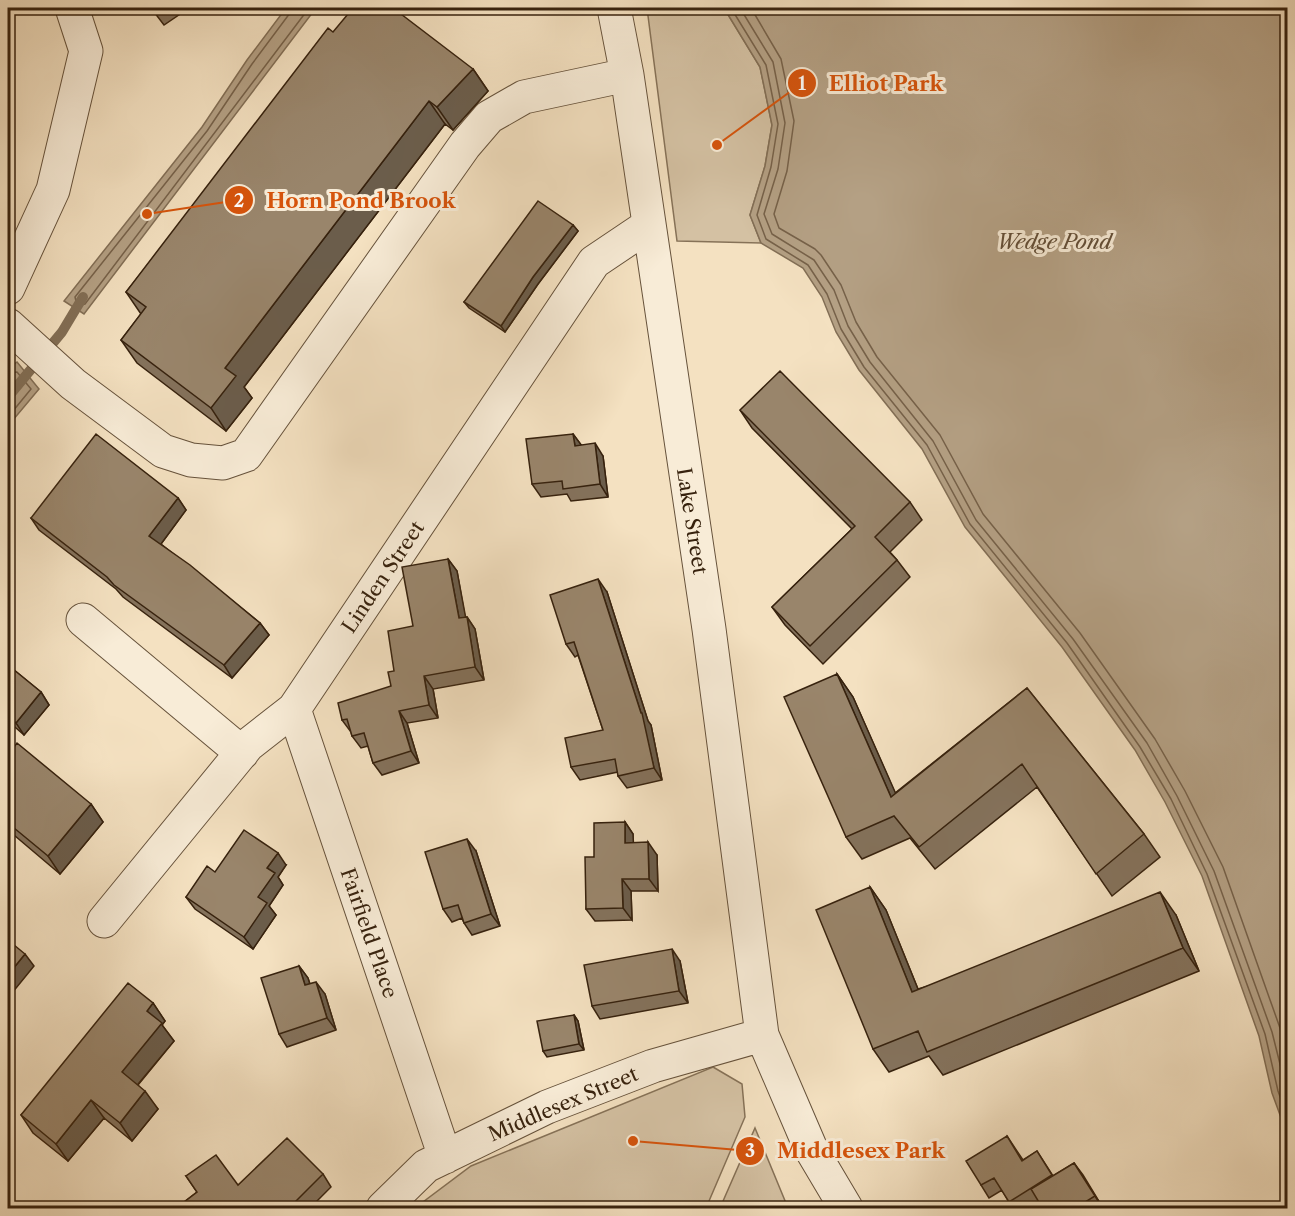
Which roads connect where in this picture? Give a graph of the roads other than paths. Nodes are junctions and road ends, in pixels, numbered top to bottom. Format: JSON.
{"nodes":[{"id":1,"x":72,"y":8,"type":"edge"},
{"id":2,"x":614,"y":8,"type":"edge"},
{"id":3,"x":627,"y":75,"type":"junction"},
{"id":4,"x":649,"y":225,"type":"junction"},
{"id":5,"x":8,"y":288,"type":"edge"},
{"id":6,"x":16,"y":334,"type":"edge"},
{"id":7,"x":83,"y":621,"type":"dead end"},
{"id":8,"x":294,"y":709,"type":"junction"},
{"id":9,"x":242,"y":753,"type":"junction"},
{"id":10,"x":104,"y":921,"type":"dead end"},
{"id":11,"x":762,"y":1035,"type":"junction"},
{"id":12,"x":444,"y":1157,"type":"junction"},
{"id":13,"x":383,"y":1209,"type":"edge"},
{"id":14,"x":846,"y":1209,"type":"edge"}],
"edges":[{"from":1,"to":5,"type":"street"},
{"from":2,"to":3,"type":"street","name":"Lake Street"},
{"from":3,"to":4,"type":"street","name":"Lake Street"},
{"from":3,"to":6,"type":"street"},
{"from":4,"to":8,"type":"street","name":"Linden Street"},
{"from":4,"to":11,"type":"street","name":"Lake Street"},
{"from":7,"to":9,"type":"street"},
{"from":8,"to":9,"type":"street","name":"Linden Street"},
{"from":8,"to":12,"type":"street","name":"Fairfield Place"},
{"from":9,"to":10,"type":"street","name":"Linden Street"},
{"from":11,"to":12,"type":"street","name":"Middlesex Street"},
{"from":11,"to":14,"type":"street","name":"Lake Street"},
{"from":12,"to":13,"type":"street","name":"Middlesex Street"}]}
